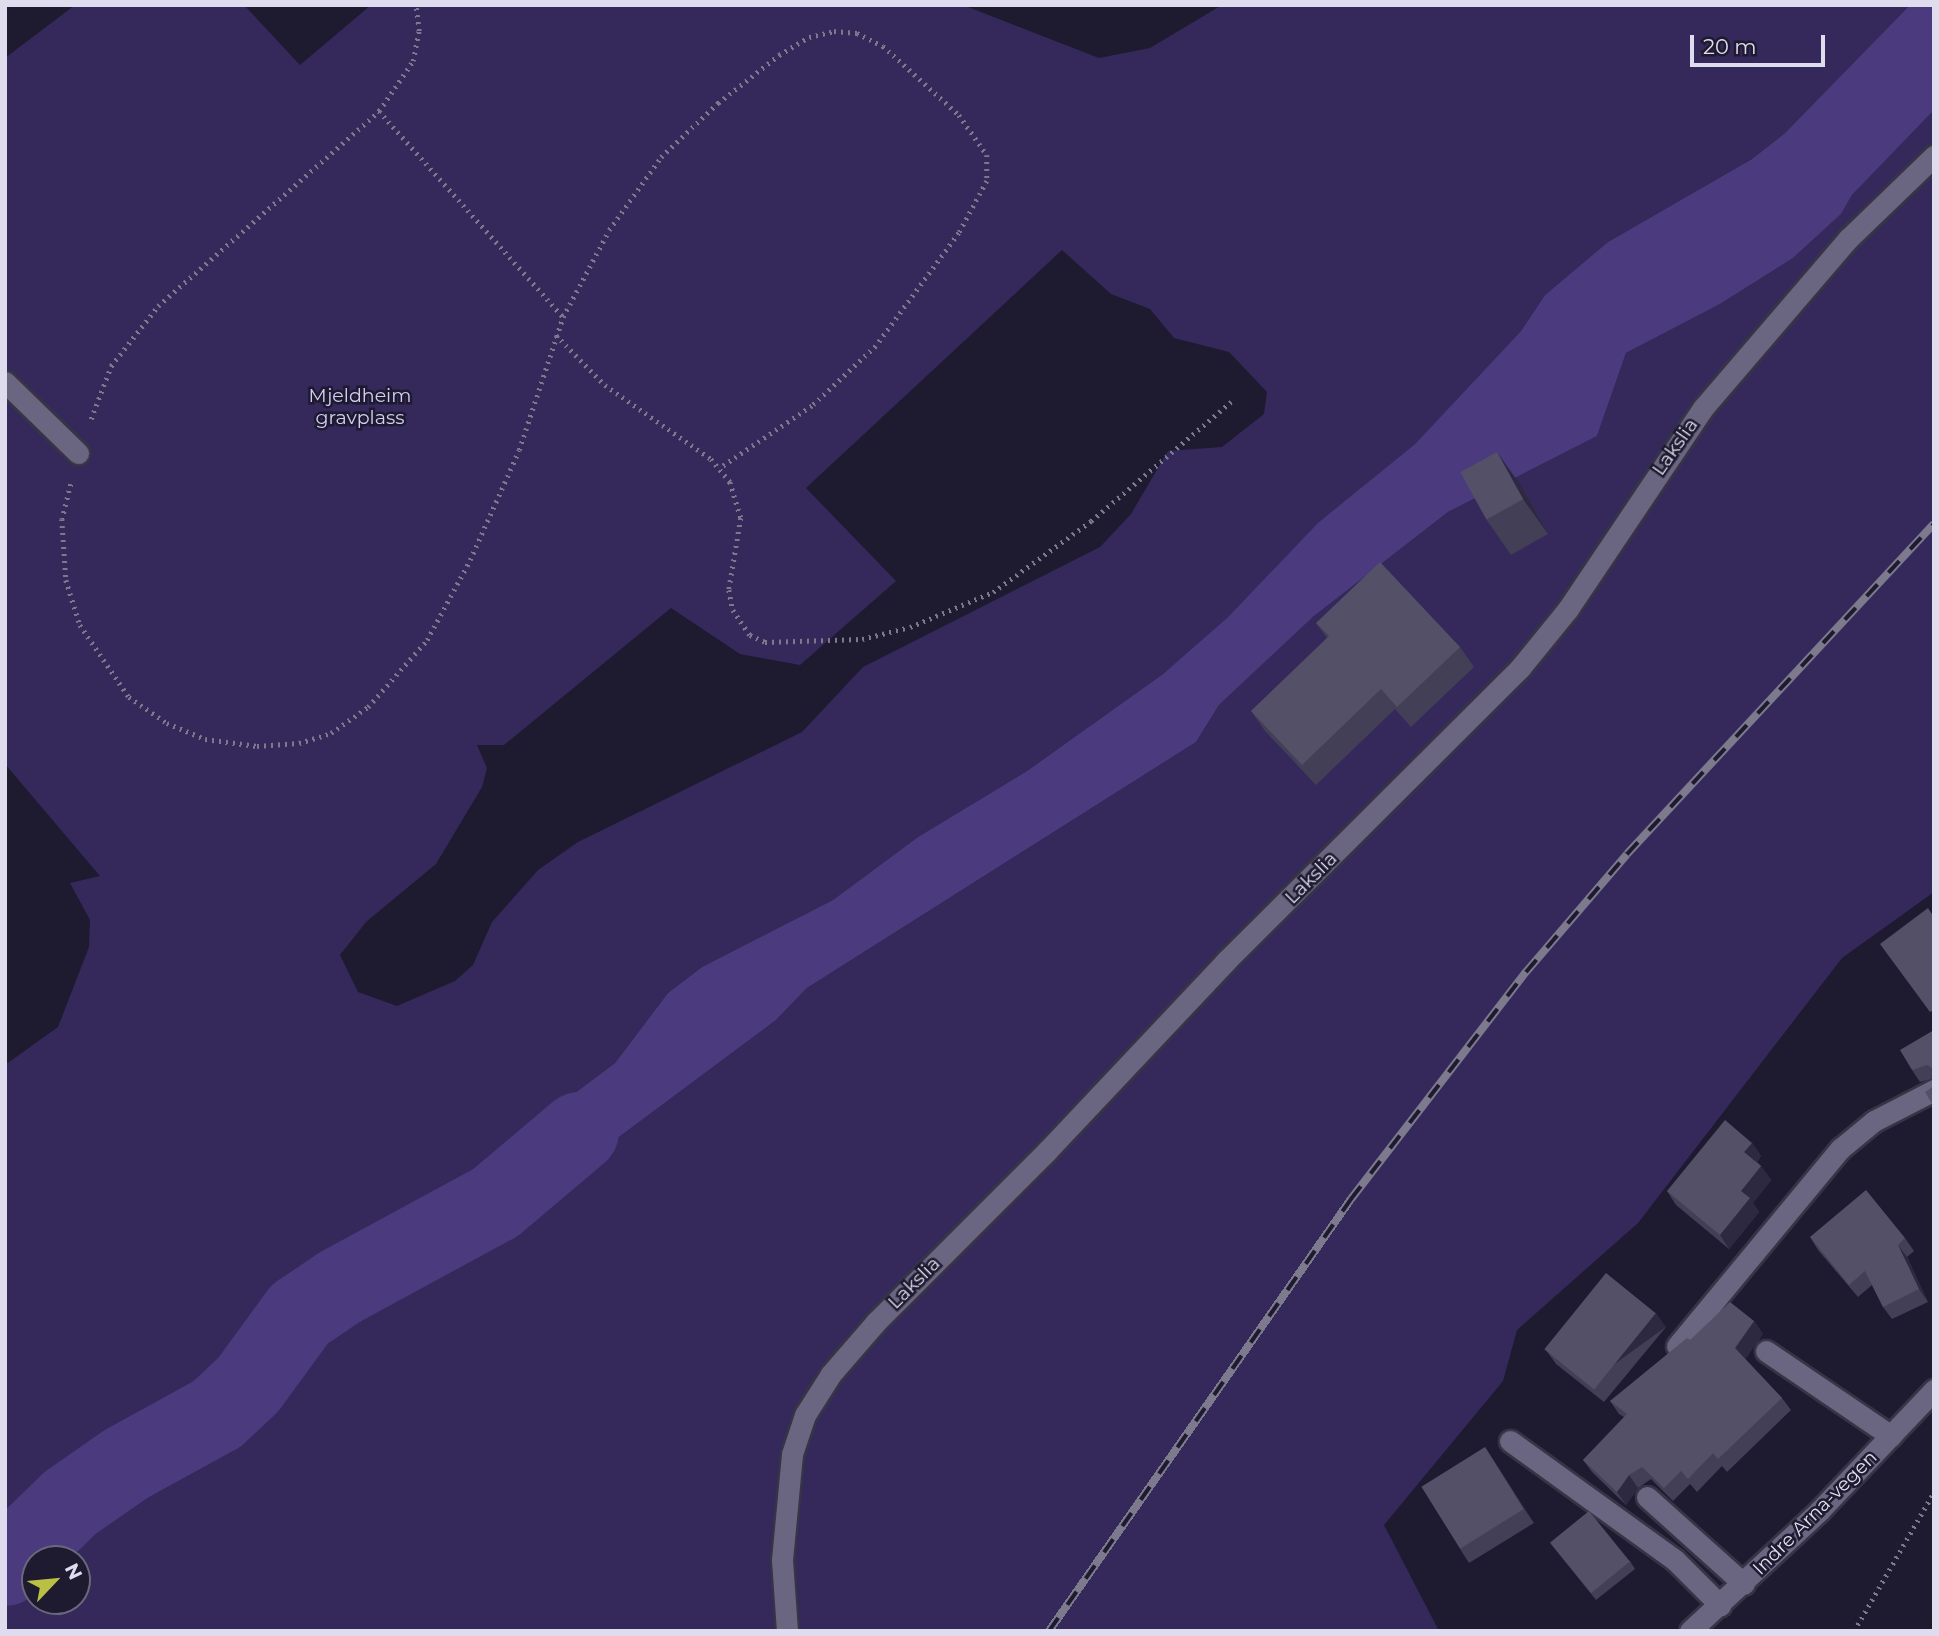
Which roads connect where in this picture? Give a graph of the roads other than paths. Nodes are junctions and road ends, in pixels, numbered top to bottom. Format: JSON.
{"nodes":[{"id":1,"x":1934,"y":156,"type":"edge"},
{"id":2,"x":5,"y":382,"type":"edge"},
{"id":3,"x":78,"y":453,"type":"road end"},
{"id":4,"x":1934,"y":1090,"type":"edge"},
{"id":5,"x":1678,"y":1346,"type":"edge"},
{"id":6,"x":1766,"y":1351,"type":"dead end"},
{"id":7,"x":1934,"y":1390,"type":"edge"},
{"id":8,"x":1891,"y":1436,"type":"junction"},
{"id":9,"x":1510,"y":1441,"type":"dead end"},
{"id":10,"x":1647,"y":1497,"type":"dead end"},
{"id":11,"x":1744,"y":1584,"type":"junction"},
{"id":12,"x":1720,"y":1605,"type":"junction"},
{"id":13,"x":787,"y":1631,"type":"edge"},
{"id":14,"x":1690,"y":1631,"type":"edge"}],
"edges":[{"from":1,"to":13,"type":"street","name":"Lakslia"},
{"from":2,"to":3,"type":"street"},
{"from":4,"to":5,"type":"street"},
{"from":6,"to":8,"type":"street"},
{"from":7,"to":8,"type":"street","name":"Indre Arna-vegen"},
{"from":8,"to":11,"type":"street","name":"Indre Arna-vegen"},
{"from":9,"to":12,"type":"street"},
{"from":10,"to":11,"type":"street"},
{"from":11,"to":12,"type":"street","name":"Indre Arna-vegen"},
{"from":12,"to":14,"type":"street","name":"Indre Arna-vegen"}]}
